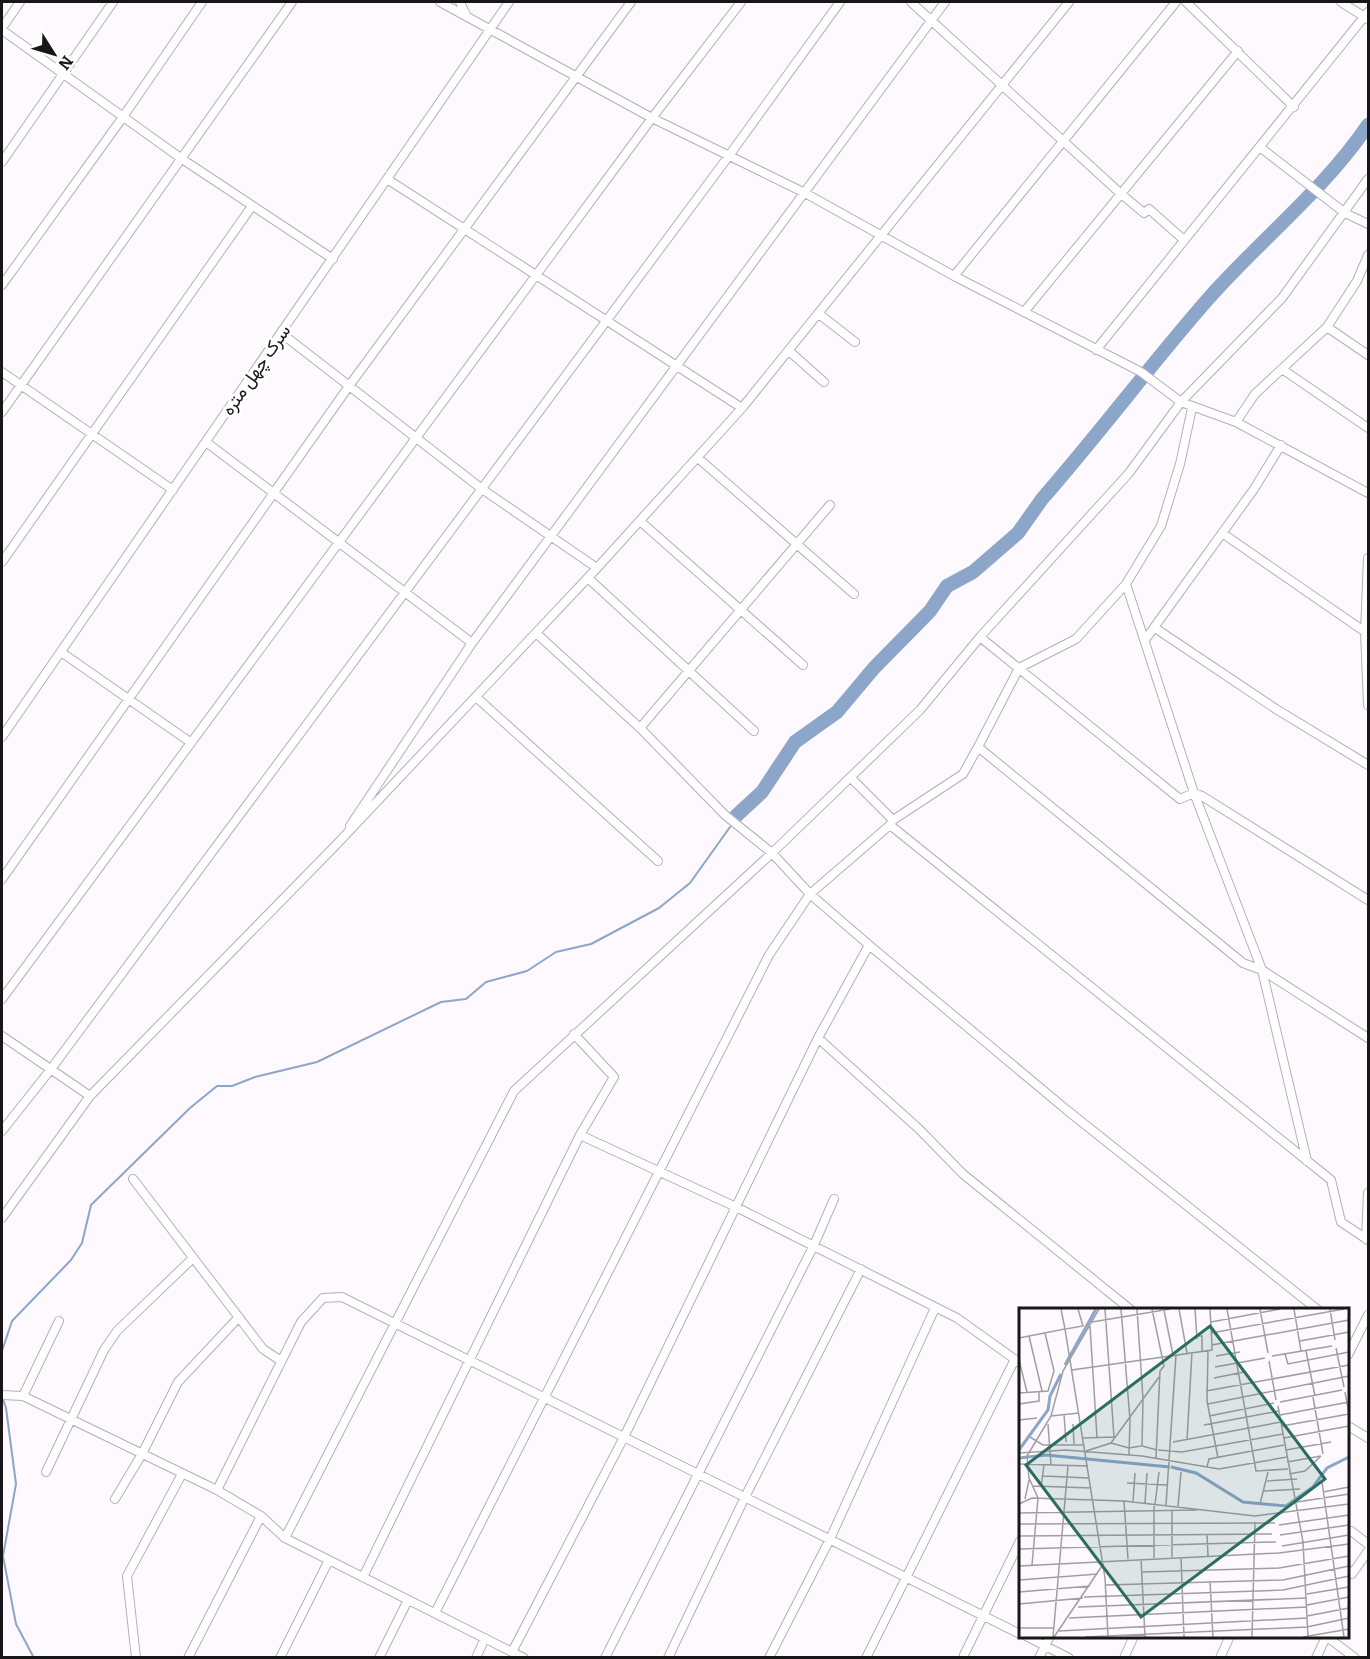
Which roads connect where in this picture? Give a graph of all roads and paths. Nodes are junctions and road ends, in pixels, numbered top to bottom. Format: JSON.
{"nodes":[{"id":1,"x":20,"y":2,"type":"edge"},
{"id":2,"x":113,"y":2,"type":"edge"},
{"id":3,"x":202,"y":2,"type":"edge"},
{"id":4,"x":292,"y":2,"type":"edge"},
{"id":5,"x":440,"y":2,"type":"edge"},
{"id":6,"x":460,"y":2,"type":"edge"},
{"id":7,"x":509,"y":2,"type":"edge"},
{"id":8,"x":631,"y":2,"type":"edge"},
{"id":9,"x":741,"y":2,"type":"edge"},
{"id":10,"x":840,"y":2,"type":"edge"},
{"id":11,"x":911,"y":2,"type":"edge"},
{"id":12,"x":945,"y":2,"type":"edge"},
{"id":13,"x":1070,"y":2,"type":"edge"},
{"id":14,"x":1176,"y":2,"type":"edge"},
{"id":15,"x":1186,"y":2,"type":"edge"},
{"id":16,"x":1341,"y":2,"type":"edge"},
{"id":17,"x":466,"y":15,"type":"junction"},
{"id":18,"x":1367,"y":16,"type":"edge"},
{"id":19,"x":931,"y":20,"type":"junction"},
{"id":20,"x":2,"y":29,"type":"edge"},
{"id":21,"x":490,"y":29,"type":"junction"},
{"id":22,"x":1238,"y":51,"type":"junction"},
{"id":23,"x":63,"y":74,"type":"junction"},
{"id":24,"x":578,"y":77,"type":"junction"},
{"id":25,"x":1000,"y":85,"type":"junction"},
{"id":26,"x":1294,"y":107,"type":"junction"},
{"id":27,"x":123,"y":117,"type":"junction"},
{"id":28,"x":652,"y":118,"type":"junction"},
{"id":29,"x":1061,"y":140,"type":"junction"},
{"id":30,"x":1261,"y":148,"type":"junction"},
{"id":31,"x":728,"y":157,"type":"junction"},
{"id":32,"x":182,"y":159,"type":"junction"},
{"id":33,"x":2,"y":162,"type":"edge"},
{"id":34,"x":387,"y":179,"type":"junction"},
{"id":35,"x":1368,"y":179,"type":"edge"},
{"id":36,"x":805,"y":193,"type":"junction"},
{"id":37,"x":1120,"y":193,"type":"junction"},
{"id":38,"x":252,"y":206,"type":"junction"},
{"id":39,"x":1345,"y":213,"type":"junction"},
{"id":40,"x":1368,"y":224,"type":"edge"},
{"id":41,"x":465,"y":229,"type":"junction"},
{"id":42,"x":883,"y":235,"type":"junction"},
{"id":43,"x":1184,"y":240,"type":"junction"},
{"id":44,"x":1368,"y":255,"type":"edge"},
{"id":45,"x":333,"y":259,"type":"junction"},
{"id":46,"x":536,"y":274,"type":"junction"},
{"id":47,"x":954,"y":276,"type":"junction"},
{"id":48,"x":2,"y":285,"type":"edge"},
{"id":49,"x":1024,"y":312,"type":"junction"},
{"id":50,"x":819,"y":314,"type":"junction"},
{"id":51,"x":607,"y":320,"type":"junction"},
{"id":52,"x":1327,"y":327,"type":"junction"},
{"id":53,"x":281,"y":333,"type":"junction"},
{"id":54,"x":855,"y":342,"type":"dead end"},
{"id":55,"x":1096,"y":350,"type":"junction"},
{"id":56,"x":789,"y":351,"type":"junction"},
{"id":57,"x":1368,"y":355,"type":"edge"},
{"id":58,"x":678,"y":365,"type":"junction"},
{"id":59,"x":1282,"y":369,"type":"junction"},
{"id":60,"x":2,"y":372,"type":"edge"},
{"id":61,"x":824,"y":382,"type":"dead end"},
{"id":62,"x":19,"y":385,"type":"junction"},
{"id":63,"x":349,"y":386,"type":"junction"},
{"id":64,"x":1180,"y":402,"type":"junction"},
{"id":65,"x":742,"y":408,"type":"junction"},
{"id":66,"x":1192,"y":408,"type":"junction"},
{"id":67,"x":2,"y":412,"type":"edge"},
{"id":68,"x":1236,"y":422,"type":"junction"},
{"id":69,"x":1368,"y":428,"type":"edge"},
{"id":70,"x":92,"y":436,"type":"junction"},
{"id":71,"x":415,"y":437,"type":"junction"},
{"id":72,"x":206,"y":442,"type":"junction"},
{"id":73,"x":1281,"y":445,"type":"junction"},
{"id":74,"x":698,"y":458,"type":"junction"},
{"id":75,"x":482,"y":489,"type":"junction"},
{"id":76,"x":173,"y":490,"type":"junction"},
{"id":77,"x":274,"y":491,"type":"junction"},
{"id":78,"x":1368,"y":493,"type":"edge"},
{"id":79,"x":830,"y":506,"type":"dead end"},
{"id":80,"x":640,"y":521,"type":"junction"},
{"id":81,"x":1222,"y":533,"type":"junction"},
{"id":82,"x":551,"y":536,"type":"junction"},
{"id":83,"x":339,"y":541,"type":"junction"},
{"id":84,"x":796,"y":545,"type":"junction"},
{"id":85,"x":1368,"y":558,"type":"edge"},
{"id":86,"x":2,"y":562,"type":"edge"},
{"id":87,"x":597,"y":568,"type":"junction"},
{"id":88,"x":588,"y":578,"type":"junction"},
{"id":89,"x":1126,"y":584,"type":"junction"},
{"id":90,"x":405,"y":591,"type":"junction"},
{"id":91,"x":854,"y":594,"type":"dead end"},
{"id":92,"x":742,"y":610,"type":"junction"},
{"id":93,"x":1155,"y":627,"type":"junction"},
{"id":94,"x":536,"y":633,"type":"junction"},
{"id":95,"x":1367,"y":633,"type":"edge"},
{"id":96,"x":980,"y":637,"type":"junction"},
{"id":97,"x":1145,"y":640,"type":"junction"},
{"id":98,"x":472,"y":643,"type":"junction"},
{"id":99,"x":61,"y":652,"type":"junction"},
{"id":100,"x":803,"y":665,"type":"dead end"},
{"id":101,"x":1019,"y":668,"type":"junction"},
{"id":102,"x":690,"y":672,"type":"junction"},
{"id":103,"x":476,"y":697,"type":"junction"},
{"id":104,"x":129,"y":698,"type":"junction"},
{"id":105,"x":1368,"y":705,"type":"edge"},
{"id":106,"x":640,"y":728,"type":"junction"},
{"id":107,"x":754,"y":731,"type":"dead end"},
{"id":108,"x":2,"y":737,"type":"edge"},
{"id":109,"x":190,"y":742,"type":"junction"},
{"id":110,"x":978,"y":747,"type":"junction"},
{"id":111,"x":1368,"y":765,"type":"edge"},
{"id":112,"x":851,"y":778,"type":"junction"},
{"id":113,"x":1194,"y":794,"type":"junction"},
{"id":114,"x":892,"y":823,"type":"junction"},
{"id":115,"x":336,"y":845,"type":"junction"},
{"id":116,"x":772,"y":853,"type":"junction"},
{"id":117,"x":658,"y":861,"type":"dead end"},
{"id":118,"x":2,"y":879,"type":"edge"},
{"id":119,"x":810,"y":894,"type":"junction"},
{"id":120,"x":1368,"y":900,"type":"edge"},
{"id":121,"x":869,"y":945,"type":"junction"},
{"id":122,"x":1262,"y":970,"type":"junction"},
{"id":123,"x":2,"y":999,"type":"edge"},
{"id":124,"x":574,"y":1034,"type":"junction"},
{"id":125,"x":2,"y":1036,"type":"edge"},
{"id":126,"x":818,"y":1038,"type":"junction"},
{"id":127,"x":1368,"y":1038,"type":"edge"},
{"id":128,"x":51,"y":1069,"type":"junction"},
{"id":129,"x":90,"y":1096,"type":"junction"},
{"id":130,"x":2,"y":1131,"type":"edge"},
{"id":131,"x":580,"y":1135,"type":"junction"},
{"id":132,"x":1307,"y":1161,"type":"junction"},
{"id":133,"x":659,"y":1170,"type":"junction"},
{"id":134,"x":133,"y":1179,"type":"dead end"},
{"id":135,"x":1368,"y":1193,"type":"edge"},
{"id":136,"x":834,"y":1199,"type":"dead end"},
{"id":137,"x":736,"y":1207,"type":"junction"},
{"id":138,"x":2,"y":1218,"type":"edge"},
{"id":139,"x":1367,"y":1240,"type":"edge"},
{"id":140,"x":814,"y":1245,"type":"junction"},
{"id":141,"x":193,"y":1258,"type":"junction"},
{"id":142,"x":861,"y":1269,"type":"junction"},
{"id":143,"x":935,"y":1308,"type":"junction"},
{"id":144,"x":1129,"y":1308,"type":"edge"},
{"id":145,"x":1315,"y":1308,"type":"edge"},
{"id":146,"x":239,"y":1317,"type":"junction"},
{"id":147,"x":1368,"y":1317,"type":"edge"},
{"id":148,"x":59,"y":1321,"type":"dead end"},
{"id":149,"x":393,"y":1324,"type":"junction"},
{"id":150,"x":1349,"y":1334,"type":"edge"},
{"id":151,"x":1356,"y":1339,"type":"junction"},
{"id":152,"x":1349,"y":1351,"type":"edge"},
{"id":153,"x":469,"y":1360,"type":"junction"},
{"id":154,"x":281,"y":1361,"type":"junction"},
{"id":155,"x":1018,"y":1361,"type":"edge"},
{"id":156,"x":4,"y":1395,"type":"edge"},
{"id":157,"x":22,"y":1396,"type":"junction"},
{"id":158,"x":544,"y":1397,"type":"junction"},
{"id":159,"x":72,"y":1420,"type":"junction"},
{"id":160,"x":1349,"y":1427,"type":"edge"},
{"id":161,"x":624,"y":1437,"type":"junction"},
{"id":162,"x":1368,"y":1438,"type":"edge"},
{"id":163,"x":142,"y":1454,"type":"junction"},
{"id":164,"x":46,"y":1472,"type":"dead end"},
{"id":165,"x":182,"y":1474,"type":"junction"},
{"id":166,"x":698,"y":1474,"type":"junction"},
{"id":167,"x":217,"y":1490,"type":"junction"},
{"id":168,"x":745,"y":1497,"type":"junction"},
{"id":169,"x":115,"y":1499,"type":"dead end"},
{"id":170,"x":261,"y":1516,"type":"junction"},
{"id":171,"x":1351,"y":1531,"type":"dead end"},
{"id":172,"x":285,"y":1538,"type":"junction"},
{"id":173,"x":830,"y":1539,"type":"junction"},
{"id":174,"x":1019,"y":1543,"type":"edge"},
{"id":175,"x":1368,"y":1544,"type":"edge"},
{"id":176,"x":1368,"y":1551,"type":"edge"},
{"id":177,"x":329,"y":1560,"type":"junction"},
{"id":178,"x":1349,"y":1572,"type":"edge"},
{"id":179,"x":905,"y":1576,"type":"junction"},
{"id":180,"x":363,"y":1577,"type":"junction"},
{"id":181,"x":408,"y":1600,"type":"junction"},
{"id":182,"x":435,"y":1613,"type":"junction"},
{"id":183,"x":984,"y":1616,"type":"junction"},
{"id":184,"x":1019,"y":1634,"type":"edge"},
{"id":185,"x":485,"y":1638,"type":"junction"},
{"id":186,"x":1030,"y":1638,"type":"edge"},
{"id":187,"x":1049,"y":1638,"type":"edge"},
{"id":188,"x":1133,"y":1638,"type":"edge"},
{"id":189,"x":1229,"y":1638,"type":"edge"},
{"id":190,"x":1326,"y":1638,"type":"edge"},
{"id":191,"x":1327,"y":1638,"type":"edge"},
{"id":192,"x":1045,"y":1646,"type":"junction"},
{"id":193,"x":512,"y":1652,"type":"junction"},
{"id":194,"x":964,"y":1655,"type":"dead end"},
{"id":195,"x":136,"y":1658,"type":"edge"},
{"id":196,"x":188,"y":1658,"type":"edge"},
{"id":197,"x":280,"y":1658,"type":"edge"},
{"id":198,"x":379,"y":1658,"type":"edge"},
{"id":199,"x":476,"y":1658,"type":"edge"},
{"id":200,"x":524,"y":1658,"type":"edge"},
{"id":201,"x":605,"y":1658,"type":"edge"},
{"id":202,"x":668,"y":1658,"type":"edge"},
{"id":203,"x":769,"y":1658,"type":"edge"},
{"id":204,"x":866,"y":1658,"type":"edge"},
{"id":205,"x":1039,"y":1658,"type":"edge"},
{"id":206,"x":1069,"y":1658,"type":"edge"},
{"id":207,"x":1124,"y":1658,"type":"edge"},
{"id":208,"x":1220,"y":1658,"type":"edge"},
{"id":209,"x":1316,"y":1658,"type":"edge"},
{"id":210,"x":1355,"y":1658,"type":"edge"}],
"edges":[{"from":1,"to":20,"type":"street"},
{"from":2,"to":23,"type":"street"},
{"from":3,"to":27,"type":"street"},
{"from":4,"to":32,"type":"street"},
{"from":5,"to":17,"type":"street"},
{"from":6,"to":17,"type":"street"},
{"from":7,"to":21,"type":"street","name":"سرک چهل متره"},
{"from":8,"to":24,"type":"street"},
{"from":9,"to":28,"type":"street"},
{"from":10,"to":31,"type":"street"},
{"from":11,"to":19,"type":"street"},
{"from":12,"to":19,"type":"street"},
{"from":13,"to":25,"type":"street"},
{"from":14,"to":29,"type":"street"},
{"from":15,"to":22,"type":"street"},
{"from":16,"to":18,"type":"street"},
{"from":17,"to":21,"type":"street"},
{"from":18,"to":26,"type":"street"},
{"from":19,"to":25,"type":"street"},
{"from":19,"to":36,"type":"street"},
{"from":20,"to":23,"type":"street"},
{"from":21,"to":24,"type":"street"},
{"from":21,"to":34,"type":"street","name":"سرک چهل متره"},
{"from":22,"to":26,"type":"street"},
{"from":22,"to":37,"type":"street"},
{"from":23,"to":27,"type":"street"},
{"from":23,"to":33,"type":"street"},
{"from":24,"to":28,"type":"street"},
{"from":24,"to":41,"type":"street"},
{"from":25,"to":29,"type":"street"},
{"from":25,"to":42,"type":"street"},
{"from":26,"to":30,"type":"street"},
{"from":27,"to":32,"type":"street"},
{"from":27,"to":48,"type":"street"},
{"from":28,"to":31,"type":"street"},
{"from":28,"to":46,"type":"street"},
{"from":29,"to":37,"type":"street"},
{"from":29,"to":47,"type":"street"},
{"from":30,"to":39,"type":"street"},
{"from":30,"to":43,"type":"street"},
{"from":31,"to":36,"type":"street"},
{"from":31,"to":51,"type":"street"},
{"from":32,"to":38,"type":"street"},
{"from":32,"to":62,"type":"street"},
{"from":34,"to":41,"type":"street"},
{"from":34,"to":45,"type":"street","name":"سرک چهل متره"},
{"from":35,"to":39,"type":"street"},
{"from":36,"to":42,"type":"street"},
{"from":36,"to":58,"type":"street"},
{"from":37,"to":43,"type":"street"},
{"from":37,"to":49,"type":"street"},
{"from":38,"to":45,"type":"street"},
{"from":38,"to":70,"type":"street"},
{"from":39,"to":40,"type":"street"},
{"from":39,"to":64,"type":"street"},
{"from":41,"to":46,"type":"street"},
{"from":41,"to":63,"type":"street"},
{"from":42,"to":47,"type":"street"},
{"from":42,"to":50,"type":"street"},
{"from":43,"to":55,"type":"street"},
{"from":44,"to":52,"type":"street"},
{"from":45,"to":53,"type":"street","name":"سرک چهل متره"},
{"from":46,"to":51,"type":"street"},
{"from":46,"to":71,"type":"street"},
{"from":47,"to":49,"type":"street"},
{"from":49,"to":55,"type":"street"},
{"from":50,"to":54,"type":"street"},
{"from":50,"to":56,"type":"street"},
{"from":51,"to":58,"type":"street"},
{"from":51,"to":75,"type":"street"},
{"from":52,"to":57,"type":"street"},
{"from":52,"to":59,"type":"street"},
{"from":53,"to":63,"type":"street"},
{"from":53,"to":72,"type":"street","name":"سرک چهل متره"},
{"from":55,"to":64,"type":"street"},
{"from":56,"to":61,"type":"street"},
{"from":56,"to":65,"type":"street"},
{"from":58,"to":65,"type":"street"},
{"from":58,"to":82,"type":"street"},
{"from":59,"to":68,"type":"street"},
{"from":59,"to":69,"type":"street"},
{"from":60,"to":62,"type":"street"},
{"from":62,"to":67,"type":"street"},
{"from":62,"to":70,"type":"street"},
{"from":63,"to":71,"type":"street"},
{"from":63,"to":77,"type":"street"},
{"from":64,"to":66,"type":"street"},
{"from":64,"to":96,"type":"street"},
{"from":65,"to":74,"type":"street"},
{"from":66,"to":68,"type":"street"},
{"from":66,"to":89,"type":"street"},
{"from":68,"to":73,"type":"street"},
{"from":70,"to":76,"type":"street"},
{"from":70,"to":86,"type":"street"},
{"from":71,"to":75,"type":"street"},
{"from":71,"to":83,"type":"street"},
{"from":72,"to":76,"type":"street","name":"سرک چهل متره"},
{"from":72,"to":77,"type":"street"},
{"from":73,"to":78,"type":"street"},
{"from":73,"to":81,"type":"street"},
{"from":74,"to":80,"type":"street"},
{"from":74,"to":84,"type":"street"},
{"from":75,"to":82,"type":"street"},
{"from":75,"to":90,"type":"street"},
{"from":76,"to":99,"type":"street","name":"سرک چهل متره"},
{"from":77,"to":83,"type":"street"},
{"from":77,"to":104,"type":"street"},
{"from":79,"to":84,"type":"street"},
{"from":80,"to":87,"type":"street"},
{"from":80,"to":92,"type":"street"},
{"from":81,"to":93,"type":"street"},
{"from":81,"to":95,"type":"street"},
{"from":82,"to":87,"type":"street"},
{"from":82,"to":98,"type":"street"},
{"from":83,"to":90,"type":"street"},
{"from":83,"to":109,"type":"street"},
{"from":84,"to":91,"type":"street"},
{"from":84,"to":92,"type":"street"},
{"from":85,"to":95,"type":"street"},
{"from":87,"to":88,"type":"street"},
{"from":88,"to":94,"type":"street"},
{"from":88,"to":102,"type":"street"},
{"from":89,"to":97,"type":"street"},
{"from":89,"to":101,"type":"street"},
{"from":90,"to":98,"type":"street"},
{"from":90,"to":128,"type":"street"},
{"from":92,"to":100,"type":"street"},
{"from":92,"to":102,"type":"street"},
{"from":93,"to":97,"type":"street"},
{"from":93,"to":111,"type":"street"},
{"from":94,"to":103,"type":"street"},
{"from":94,"to":106,"type":"street"},
{"from":95,"to":105,"type":"street"},
{"from":96,"to":101,"type":"street"},
{"from":96,"to":112,"type":"street"},
{"from":97,"to":113,"type":"street"},
{"from":98,"to":115,"type":"street"},
{"from":99,"to":104,"type":"street"},
{"from":99,"to":108,"type":"street","name":"سرک چهل متره"},
{"from":101,"to":110,"type":"street"},
{"from":101,"to":113,"type":"street"},
{"from":102,"to":106,"type":"street"},
{"from":102,"to":107,"type":"street"},
{"from":103,"to":115,"type":"street"},
{"from":103,"to":117,"type":"street"},
{"from":104,"to":109,"type":"street"},
{"from":104,"to":118,"type":"street"},
{"from":106,"to":116,"type":"street"},
{"from":109,"to":123,"type":"street"},
{"from":110,"to":114,"type":"street"},
{"from":110,"to":122,"type":"street"},
{"from":112,"to":114,"type":"street"},
{"from":112,"to":116,"type":"street"},
{"from":113,"to":120,"type":"street"},
{"from":113,"to":122,"type":"street"},
{"from":114,"to":119,"type":"street"},
{"from":114,"to":132,"type":"street"},
{"from":115,"to":129,"type":"street"},
{"from":116,"to":119,"type":"street"},
{"from":116,"to":124,"type":"street"},
{"from":119,"to":121,"type":"street"},
{"from":119,"to":133,"type":"street"},
{"from":121,"to":126,"type":"street"},
{"from":121,"to":145,"type":"street"},
{"from":122,"to":127,"type":"street"},
{"from":122,"to":132,"type":"street"},
{"from":124,"to":131,"type":"street"},
{"from":124,"to":149,"type":"street"},
{"from":125,"to":128,"type":"street"},
{"from":126,"to":137,"type":"street"},
{"from":126,"to":144,"type":"street"},
{"from":128,"to":129,"type":"street"},
{"from":128,"to":130,"type":"street"},
{"from":129,"to":138,"type":"street"},
{"from":131,"to":133,"type":"street"},
{"from":131,"to":153,"type":"street"},
{"from":132,"to":139,"type":"street"},
{"from":133,"to":137,"type":"street"},
{"from":133,"to":158,"type":"street"},
{"from":134,"to":141,"type":"street"},
{"from":135,"to":139,"type":"street"},
{"from":136,"to":140,"type":"street"},
{"from":137,"to":140,"type":"street"},
{"from":137,"to":161,"type":"street"},
{"from":140,"to":142,"type":"street"},
{"from":140,"to":166,"type":"street"},
{"from":141,"to":146,"type":"street"},
{"from":141,"to":159,"type":"street"},
{"from":142,"to":143,"type":"street"},
{"from":142,"to":168,"type":"street"},
{"from":143,"to":155,"type":"street"},
{"from":143,"to":173,"type":"street"},
{"from":146,"to":154,"type":"street"},
{"from":146,"to":163,"type":"street"},
{"from":147,"to":151,"type":"street"},
{"from":148,"to":157,"type":"street"},
{"from":149,"to":153,"type":"street"},
{"from":149,"to":154,"type":"street"},
{"from":149,"to":172,"type":"street"},
{"from":150,"to":151,"type":"street"},
{"from":151,"to":152,"type":"street"},
{"from":153,"to":158,"type":"street"},
{"from":153,"to":180,"type":"street"},
{"from":154,"to":167,"type":"street"},
{"from":155,"to":179,"type":"street"},
{"from":156,"to":157,"type":"street"},
{"from":157,"to":159,"type":"street"},
{"from":158,"to":161,"type":"street"},
{"from":158,"to":182,"type":"street"},
{"from":159,"to":163,"type":"street"},
{"from":159,"to":164,"type":"street"},
{"from":160,"to":162,"type":"street"},
{"from":161,"to":166,"type":"street"},
{"from":161,"to":193,"type":"street"},
{"from":163,"to":165,"type":"street"},
{"from":163,"to":169,"type":"street"},
{"from":165,"to":167,"type":"street"},
{"from":165,"to":195,"type":"street"},
{"from":166,"to":168,"type":"street"},
{"from":166,"to":201,"type":"street"},
{"from":167,"to":170,"type":"street"},
{"from":168,"to":173,"type":"street"},
{"from":168,"to":202,"type":"street"},
{"from":170,"to":172,"type":"street"},
{"from":170,"to":196,"type":"street"},
{"from":171,"to":175,"type":"street"},
{"from":172,"to":177,"type":"street"},
{"from":173,"to":179,"type":"street"},
{"from":173,"to":203,"type":"street"},
{"from":174,"to":183,"type":"street"},
{"from":176,"to":178,"type":"street"},
{"from":177,"to":180,"type":"street"},
{"from":177,"to":197,"type":"street"},
{"from":179,"to":183,"type":"street"},
{"from":179,"to":204,"type":"street"},
{"from":180,"to":181,"type":"street"},
{"from":181,"to":182,"type":"street"},
{"from":181,"to":198,"type":"street"},
{"from":182,"to":185,"type":"street"},
{"from":183,"to":184,"type":"street"},
{"from":183,"to":194,"type":"street"},
{"from":185,"to":193,"type":"street"},
{"from":185,"to":199,"type":"street"},
{"from":186,"to":192,"type":"street"},
{"from":187,"to":192,"type":"street"},
{"from":188,"to":207,"type":"street"},
{"from":189,"to":208,"type":"street"},
{"from":190,"to":209,"type":"street"},
{"from":191,"to":210,"type":"street"},
{"from":192,"to":205,"type":"street"},
{"from":192,"to":206,"type":"street"},
{"from":193,"to":200,"type":"street"}]}
